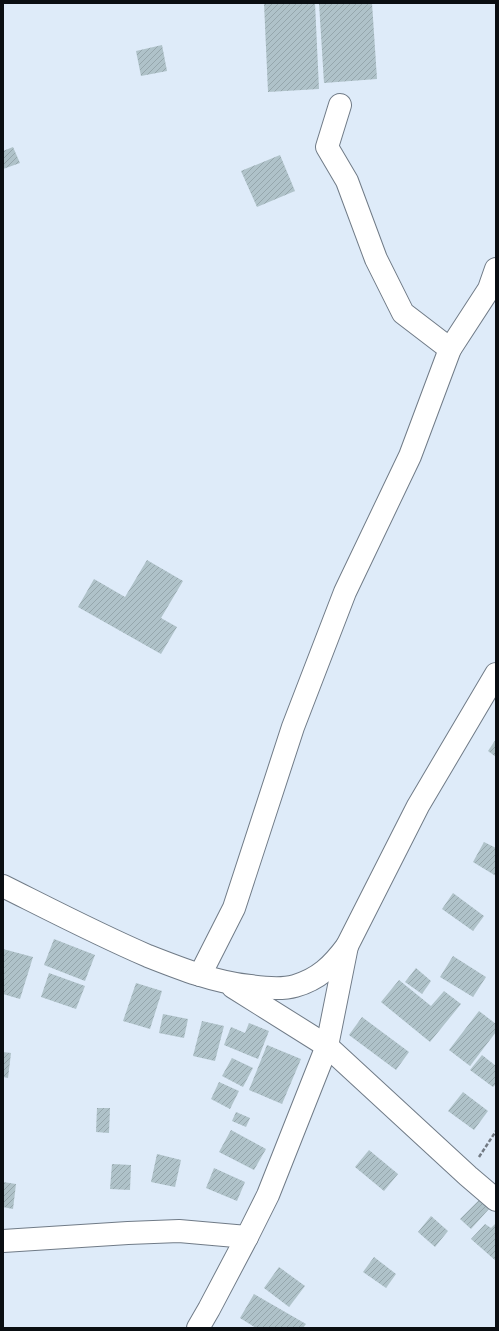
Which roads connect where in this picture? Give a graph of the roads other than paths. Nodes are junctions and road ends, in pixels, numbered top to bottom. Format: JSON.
{"nodes":[{"id":1,"x":340,"y":105,"type":"dead end"},
{"id":2,"x":496,"y":269,"type":"edge"},
{"id":3,"x":450,"y":349,"type":"junction"},
{"id":4,"x":496,"y":674,"type":"edge"},
{"id":5,"x":3,"y":886,"type":"edge"},
{"id":6,"x":346,"y":946,"type":"junction"},
{"id":7,"x":200,"y":975,"type":"junction"},
{"id":8,"x":227,"y":983,"type":"junction"},
{"id":9,"x":327,"y":1046,"type":"junction"},
{"id":10,"x":496,"y":1200,"type":"edge"},
{"id":11,"x":247,"y":1238,"type":"junction"},
{"id":12,"x":3,"y":1241,"type":"edge"},
{"id":13,"x":198,"y":1328,"type":"edge"}],
"edges":[{"from":1,"to":3,"type":"street"},
{"from":2,"to":3,"type":"street"},
{"from":3,"to":7,"type":"street"},
{"from":4,"to":6,"type":"street"},
{"from":5,"to":7,"type":"street"},
{"from":6,"to":8,"type":"street"},
{"from":6,"to":9,"type":"street"},
{"from":7,"to":8,"type":"street"},
{"from":8,"to":9,"type":"street"},
{"from":9,"to":10,"type":"street"},
{"from":9,"to":11,"type":"street"},
{"from":11,"to":12,"type":"street"},
{"from":11,"to":13,"type":"street"}]}
